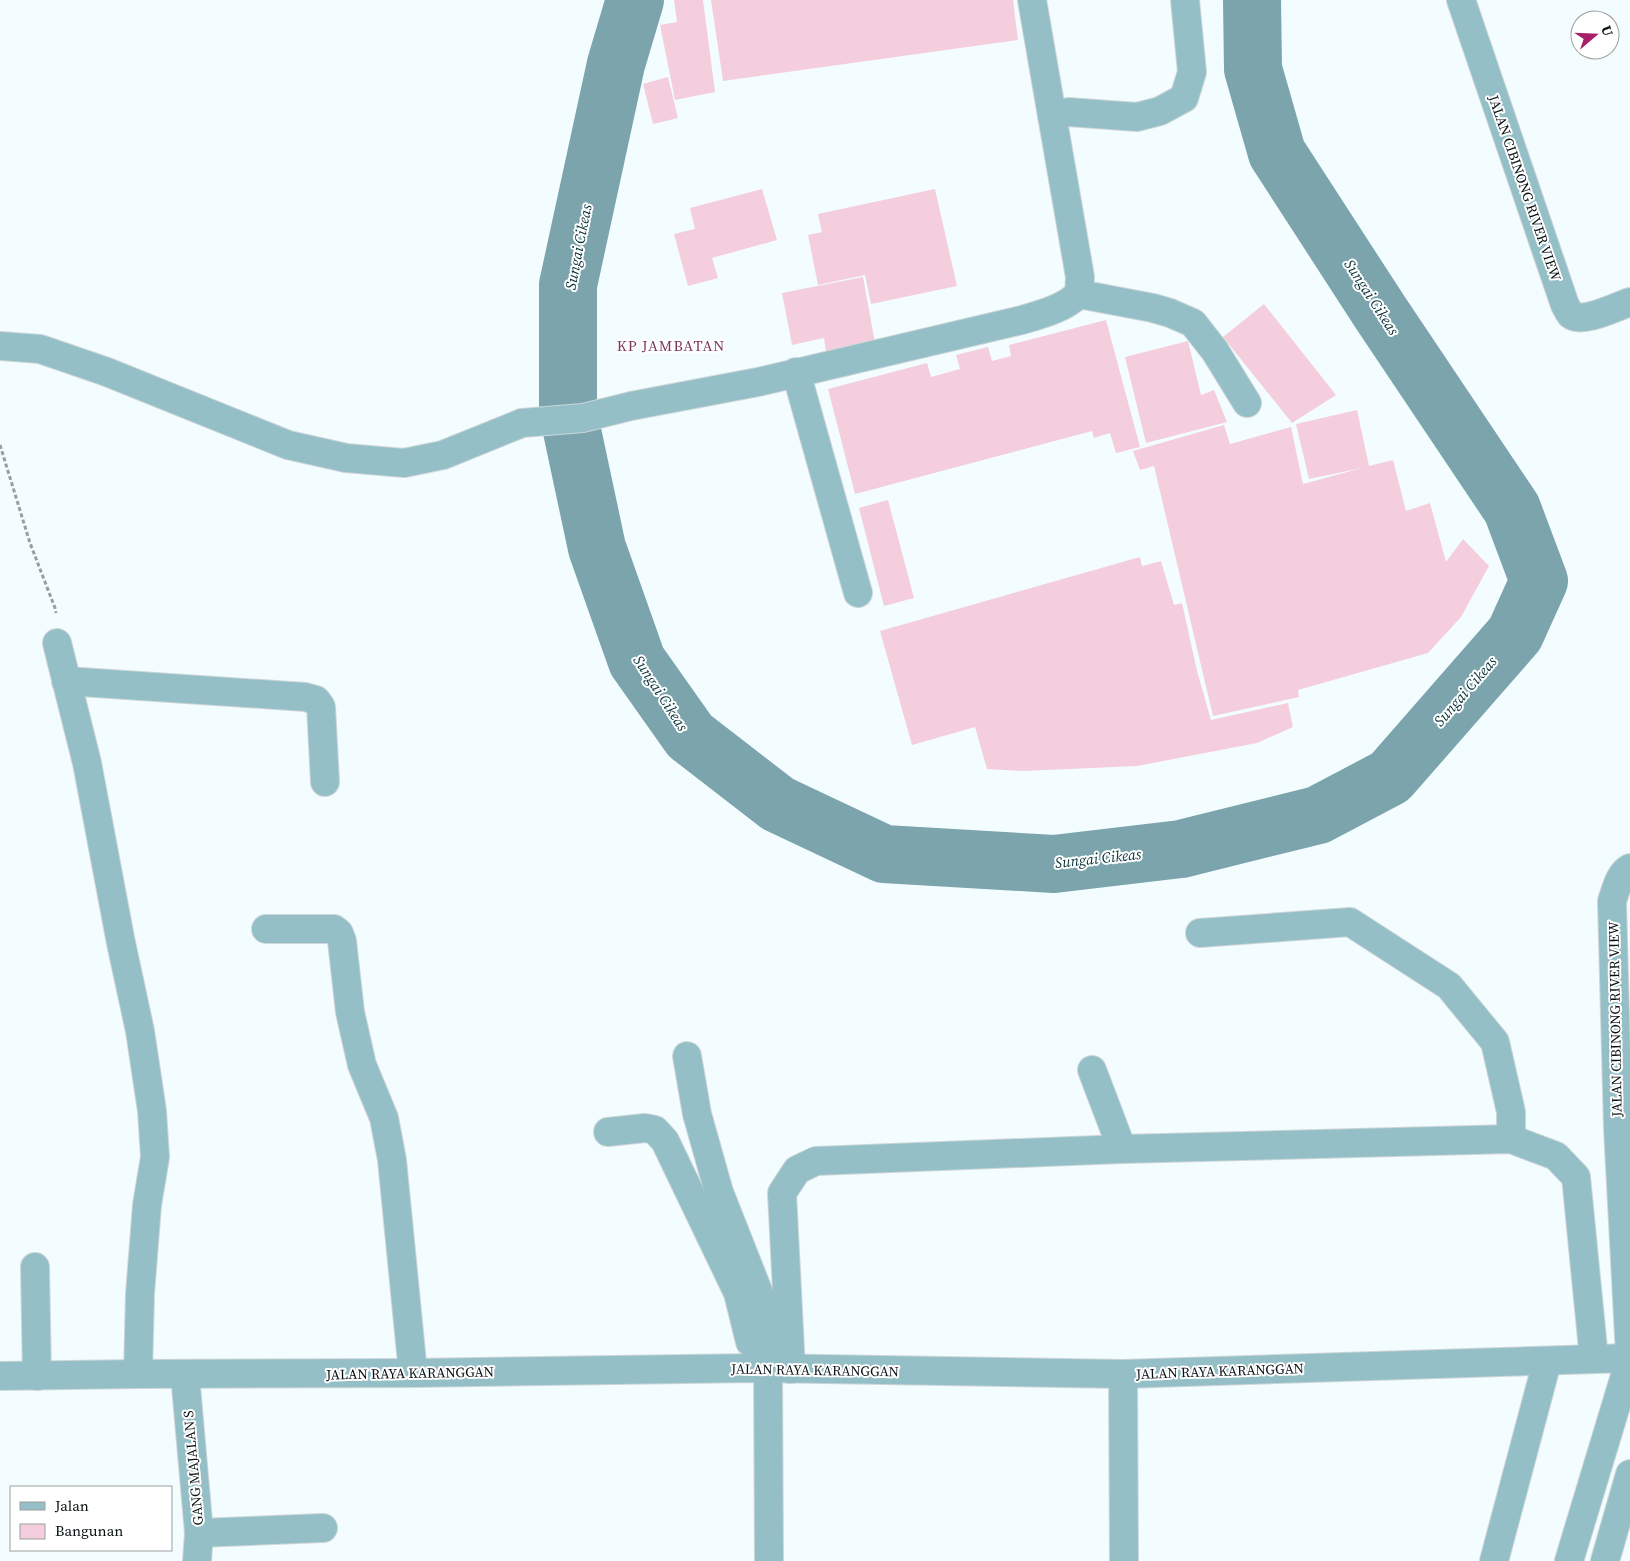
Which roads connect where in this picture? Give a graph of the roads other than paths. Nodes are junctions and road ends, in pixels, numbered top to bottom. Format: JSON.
{"nodes":[{"id":1,"x":1032,"y":0,"type":"edge"},
{"id":2,"x":1185,"y":0,"type":"edge"},
{"id":3,"x":1461,"y":0,"type":"edge"},
{"id":4,"x":1052,"y":116,"type":"junction"},
{"id":5,"x":1079,"y":294,"type":"junction"},
{"id":6,"x":1630,"y":302,"type":"edge"},
{"id":7,"x":0,"y":346,"type":"edge"},
{"id":8,"x":796,"y":372,"type":"junction"},
{"id":9,"x":1247,"y":403,"type":"dead end"},
{"id":10,"x":858,"y":593,"type":"dead end"},
{"id":11,"x":57,"y":643,"type":"road end"},
{"id":12,"x":66,"y":681,"type":"junction"},
{"id":13,"x":325,"y":782,"type":"dead end"},
{"id":14,"x":1630,"y":868,"type":"edge"},
{"id":15,"x":266,"y":929,"type":"dead end"},
{"id":16,"x":1200,"y":933,"type":"dead end"},
{"id":17,"x":687,"y":1056,"type":"dead end"},
{"id":18,"x":1092,"y":1070,"type":"dead end"},
{"id":19,"x":608,"y":1132,"type":"dead end"},
{"id":20,"x":1511,"y":1139,"type":"junction"},
{"id":21,"x":1122,"y":1149,"type":"junction"},
{"id":22,"x":35,"y":1267,"type":"dead end"},
{"id":23,"x":1630,"y":1357,"type":"edge"},
{"id":24,"x":1594,"y":1359,"type":"junction"},
{"id":25,"x":1547,"y":1362,"type":"junction"},
{"id":26,"x":771,"y":1368,"type":"junction"},
{"id":27,"x":412,"y":1373,"type":"junction"},
{"id":28,"x":138,"y":1374,"type":"junction"},
{"id":29,"x":1122,"y":1374,"type":"junction"},
{"id":30,"x":185,"y":1375,"type":"junction"},
{"id":31,"x":0,"y":1376,"type":"edge"},
{"id":32,"x":37,"y":1376,"type":"junction"},
{"id":33,"x":1630,"y":1474,"type":"edge"},
{"id":34,"x":323,"y":1528,"type":"dead end"},
{"id":35,"x":199,"y":1533,"type":"junction"},
{"id":36,"x":197,"y":1561,"type":"edge"},
{"id":37,"x":769,"y":1561,"type":"edge"},
{"id":38,"x":1124,"y":1561,"type":"edge"},
{"id":39,"x":1494,"y":1561,"type":"edge"},
{"id":40,"x":1571,"y":1561,"type":"edge"},
{"id":41,"x":1604,"y":1561,"type":"edge"}],
"edges":[{"from":1,"to":4,"type":"street"},
{"from":2,"to":4,"type":"street"},
{"from":3,"to":6,"type":"street","name":"JALAN CIBINONG RIVER VIEW"},
{"from":4,"to":5,"type":"street"},
{"from":5,"to":8,"type":"street"},
{"from":5,"to":9,"type":"street"},
{"from":7,"to":8,"type":"street"},
{"from":8,"to":10,"type":"street"},
{"from":11,"to":12,"type":"street"},
{"from":12,"to":13,"type":"street"},
{"from":12,"to":28,"type":"street"},
{"from":14,"to":23,"type":"street","name":"JALAN CIBINONG RIVER VIEW"},
{"from":15,"to":27,"type":"street"},
{"from":16,"to":20,"type":"street"},
{"from":17,"to":26,"type":"street"},
{"from":18,"to":21,"type":"street"},
{"from":19,"to":26,"type":"street"},
{"from":20,"to":21,"type":"street"},
{"from":20,"to":24,"type":"street"},
{"from":21,"to":26,"type":"street"},
{"from":22,"to":32,"type":"street"},
{"from":23,"to":24,"type":"street","name":"JALAN RAYA KARANGGAN"},
{"from":23,"to":40,"type":"street","name":"JALAN CIBINONG RIVER VIEW"},
{"from":24,"to":25,"type":"street","name":"JALAN RAYA KARANGGAN"},
{"from":25,"to":29,"type":"street","name":"JALAN RAYA KARANGGAN"},
{"from":25,"to":39,"type":"street"},
{"from":26,"to":27,"type":"street","name":"JALAN RAYA KARANGGAN"},
{"from":26,"to":29,"type":"street","name":"JALAN RAYA KARANGGAN"},
{"from":26,"to":37,"type":"street"},
{"from":27,"to":30,"type":"street","name":"JALAN RAYA KARANGGAN"},
{"from":28,"to":30,"type":"street","name":"JALAN RAYA KARANGGAN"},
{"from":28,"to":32,"type":"street","name":"JALAN RAYA KARANGGAN"},
{"from":29,"to":38,"type":"street"},
{"from":30,"to":35,"type":"street","name":"GANG MAJALAN S"},
{"from":31,"to":32,"type":"street","name":"JALAN RAYA KARANGGAN"},
{"from":33,"to":41,"type":"street"},
{"from":34,"to":35,"type":"street"},
{"from":35,"to":36,"type":"street","name":"GANG MAJALAN S"}]}
